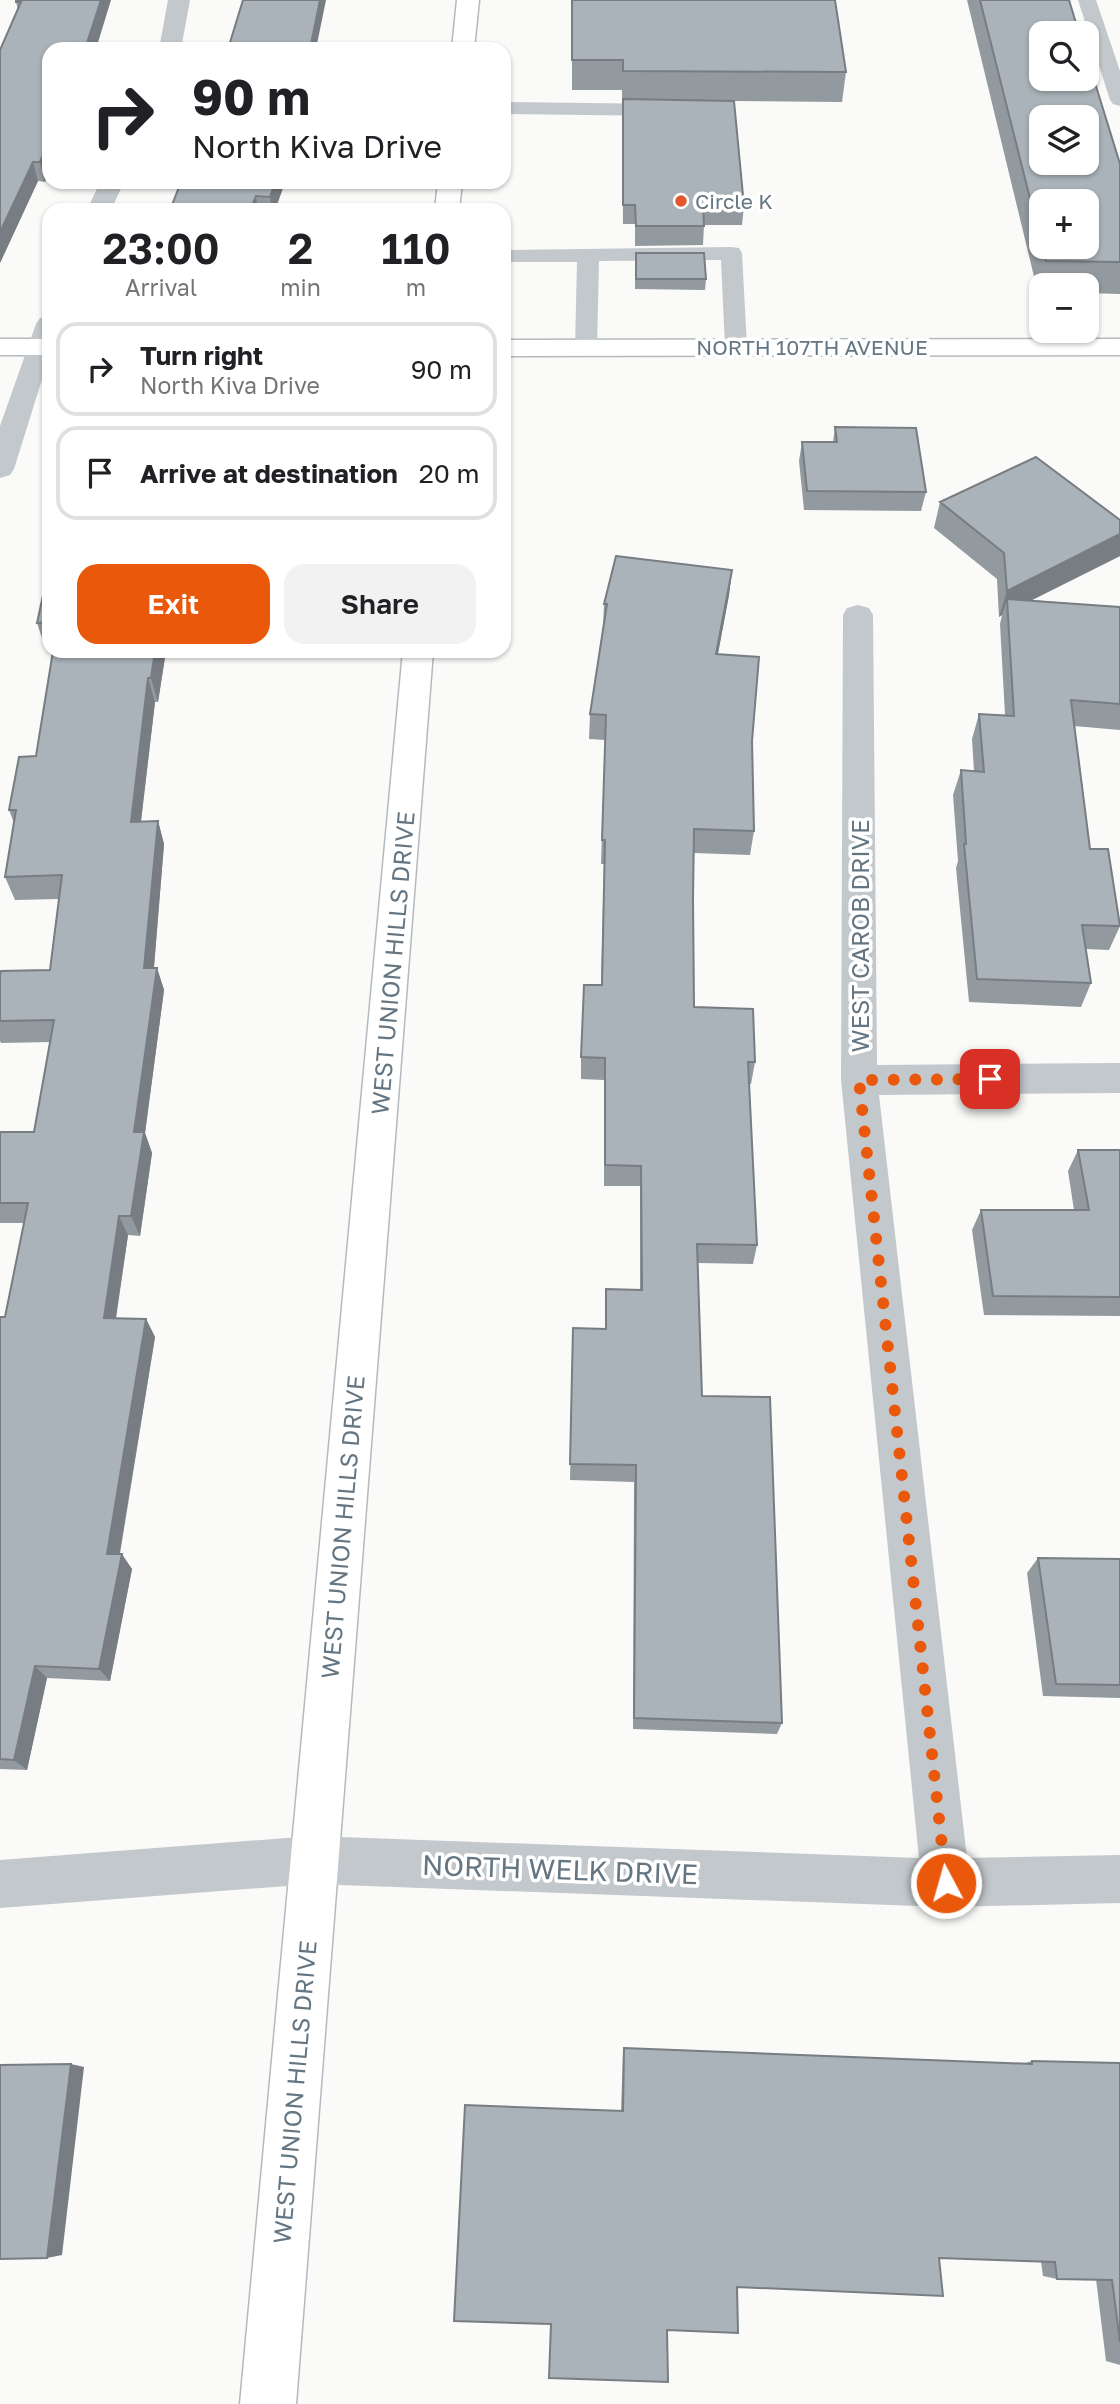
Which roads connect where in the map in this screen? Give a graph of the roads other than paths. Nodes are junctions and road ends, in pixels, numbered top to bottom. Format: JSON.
{"nodes":[{"id":1,"x":179,"y":0,"type":"edge"},
{"id":2,"x":468,"y":0,"type":"edge"},
{"id":3,"x":1087,"y":0,"type":"edge"},
{"id":4,"x":171,"y":42,"type":"edge"},
{"id":5,"x":464,"y":42,"type":"edge"},
{"id":6,"x":1120,"y":100,"type":"edge"},
{"id":7,"x":511,"y":108,"type":"edge"},
{"id":8,"x":679,"y":110,"type":"edge"},
{"id":9,"x":588,"y":254,"type":"junction"},
{"id":10,"x":511,"y":256,"type":"edge"},
{"id":11,"x":42,"y":340,"type":"edge"},
{"id":12,"x":0,"y":347,"type":"edge"},
{"id":13,"x":736,"y":347,"type":"junction"},
{"id":14,"x":1120,"y":347,"type":"edge"},
{"id":15,"x":511,"y":348,"type":"edge"},
{"id":16,"x":586,"y":348,"type":"junction"},
{"id":17,"x":42,"y":350,"type":"edge"},
{"id":18,"x":0,"y":469,"type":"edge"},
{"id":19,"x":858,"y":615,"type":"dead end"},
{"id":20,"x":417,"y":658,"type":"edge"},
{"id":21,"x":1120,"y":1078,"type":"edge"},
{"id":22,"x":859,"y":1080,"type":"junction"},
{"id":23,"x":313,"y":1860,"type":"junction"},
{"id":24,"x":1120,"y":1879,"type":"edge"},
{"id":25,"x":946,"y":1883,"type":"junction"},
{"id":26,"x":0,"y":1884,"type":"edge"},
{"id":27,"x":268,"y":2404,"type":"edge"}],
"edges":[{"from":1,"to":4,"type":"street"},
{"from":2,"to":5,"type":"main road"},
{"from":3,"to":6,"type":"lane"},
{"from":7,"to":8,"type":"lane"},
{"from":9,"to":10,"type":"lane"},
{"from":9,"to":13,"type":"lane"},
{"from":9,"to":16,"type":"lane"},
{"from":11,"to":12,"type":"main road"},
{"from":13,"to":14,"type":"main road","name":"NORTH 107TH AVENUE"},
{"from":13,"to":16,"type":"main road","name":"NORTH 107TH AVENUE"},
{"from":15,"to":16,"type":"main road","name":"NORTH 107TH AVENUE"},
{"from":17,"to":18,"type":"street"},
{"from":19,"to":22,"type":"street","name":"WEST CAROB DRIVE"},
{"from":20,"to":23,"type":"main road","name":"WEST UNION HILLS DRIVE"},
{"from":21,"to":22,"type":"street"},
{"from":22,"to":25,"type":"street","name":"WEST CAROB DRIVE"},
{"from":23,"to":25,"type":"street","name":"NORTH WELK DRIVE"},
{"from":23,"to":26,"type":"street","name":"NORTH WELK DRIVE"},
{"from":23,"to":27,"type":"main road","name":"WEST UNION HILLS DRIVE"},
{"from":24,"to":25,"type":"street","name":"NORTH WELK DRIVE"}]}
